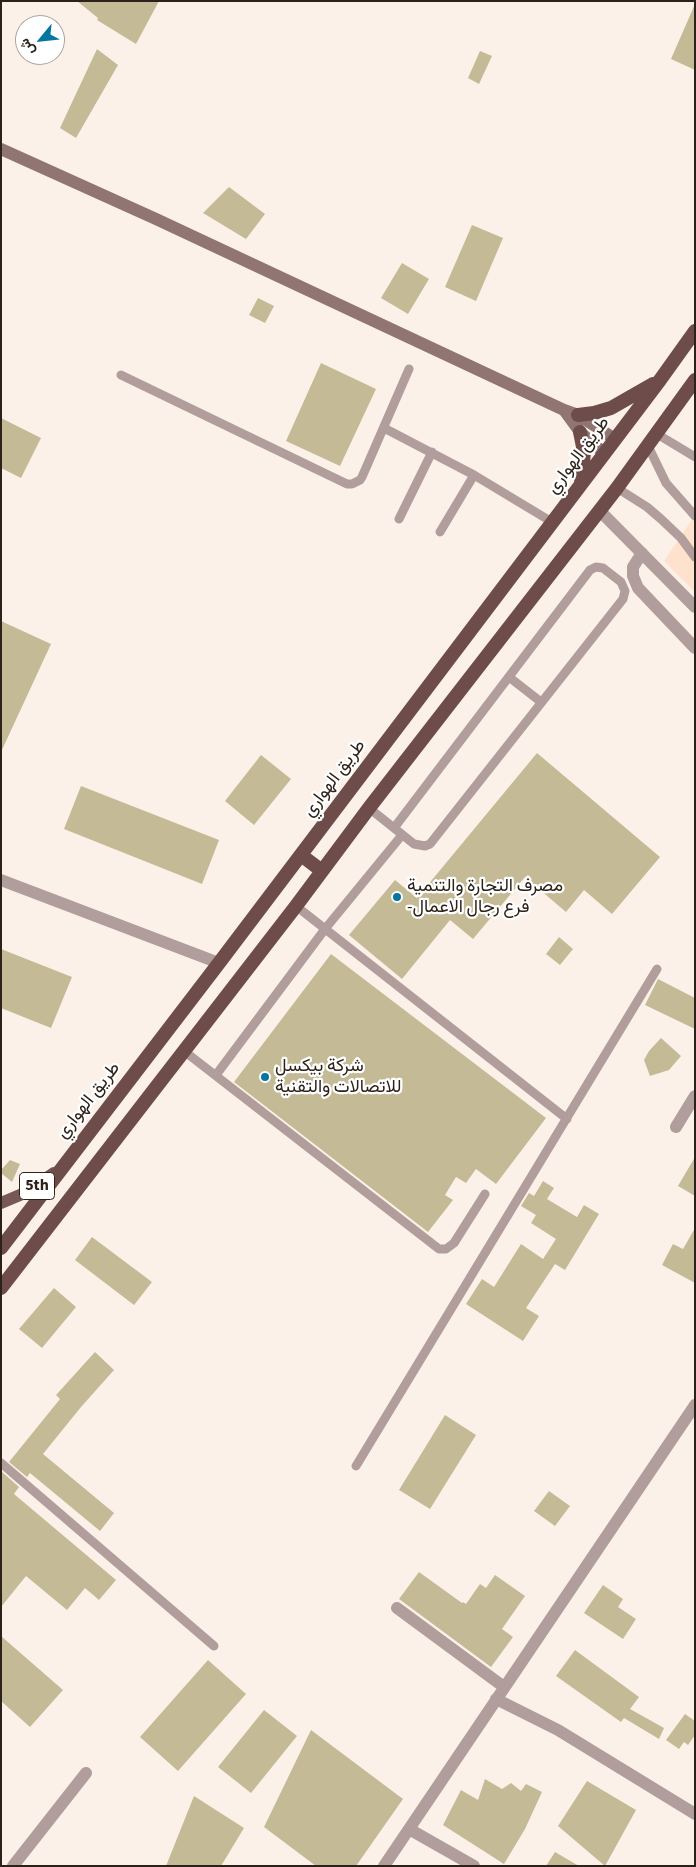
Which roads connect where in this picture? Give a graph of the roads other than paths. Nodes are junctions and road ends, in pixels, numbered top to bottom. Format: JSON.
{"nodes":[{"id":1,"x":1,"y":149,"type":"edge"},
{"id":2,"x":695,"y":331,"type":"edge"},
{"id":3,"x":409,"y":369,"type":"dead end"},
{"id":4,"x":121,"y":375,"type":"dead end"},
{"id":5,"x":660,"y":380,"type":"junction"},
{"id":6,"x":695,"y":380,"type":"edge"},
{"id":7,"x":564,"y":410,"type":"junction"},
{"id":8,"x":578,"y":415,"type":"junction"},
{"id":9,"x":384,"y":428,"type":"junction"},
{"id":10,"x":580,"y":432,"type":"junction"},
{"id":11,"x":656,"y":434,"type":"junction"},
{"id":12,"x":615,"y":439,"type":"junction"},
{"id":13,"x":648,"y":446,"type":"junction"},
{"id":14,"x":432,"y":452,"type":"junction"},
{"id":15,"x":604,"y":453,"type":"junction"},
{"id":16,"x":695,"y":457,"type":"edge"},
{"id":17,"x":474,"y":475,"type":"junction"},
{"id":18,"x":581,"y":483,"type":"junction"},
{"id":19,"x":617,"y":488,"type":"junction"},
{"id":20,"x":599,"y":510,"type":"junction"},
{"id":21,"x":695,"y":516,"type":"edge"},
{"id":22,"x":399,"y":519,"type":"dead end"},
{"id":23,"x":552,"y":522,"type":"junction"},
{"id":24,"x":440,"y":532,"type":"dead end"},
{"id":25,"x":642,"y":553,"type":"junction"},
{"id":26,"x":695,"y":557,"type":"edge"},
{"id":27,"x":695,"y":607,"type":"edge"},
{"id":28,"x":695,"y":648,"type":"edge"},
{"id":29,"x":509,"y":677,"type":"junction"},
{"id":30,"x":541,"y":702,"type":"junction"},
{"id":31,"x":369,"y":808,"type":"junction"},
{"id":32,"x":394,"y":828,"type":"junction"},
{"id":33,"x":402,"y":835,"type":"junction"},
{"id":34,"x":301,"y":854,"type":"junction"},
{"id":35,"x":322,"y":871,"type":"junction"},
{"id":36,"x":1,"y":880,"type":"edge"},
{"id":37,"x":296,"y":906,"type":"junction"},
{"id":38,"x":325,"y":929,"type":"junction"},
{"id":39,"x":219,"y":963,"type":"junction"},
{"id":40,"x":657,"y":969,"type":"dead end"},
{"id":41,"x":184,"y":1051,"type":"junction"},
{"id":42,"x":216,"y":1076,"type":"junction"},
{"id":43,"x":695,"y":1096,"type":"edge"},
{"id":44,"x":567,"y":1120,"type":"junction"},
{"id":45,"x":676,"y":1127,"type":"dead end"},
{"id":46,"x":66,"y":1161,"type":"junction"},
{"id":47,"x":485,"y":1194,"type":"dead end"},
{"id":48,"x":1,"y":1203,"type":"edge"},
{"id":49,"x":1,"y":1248,"type":"edge"},
{"id":50,"x":1,"y":1288,"type":"edge"},
{"id":51,"x":695,"y":1405,"type":"edge"},
{"id":52,"x":1,"y":1462,"type":"edge"},
{"id":53,"x":356,"y":1466,"type":"dead end"},
{"id":54,"x":397,"y":1608,"type":"dead end"},
{"id":55,"x":214,"y":1646,"type":"dead end"},
{"id":56,"x":504,"y":1687,"type":"junction"},
{"id":57,"x":496,"y":1700,"type":"junction"},
{"id":58,"x":86,"y":1773,"type":"dead end"},
{"id":59,"x":695,"y":1814,"type":"edge"},
{"id":60,"x":409,"y":1829,"type":"junction"},
{"id":61,"x":13,"y":1866,"type":"edge"},
{"id":62,"x":384,"y":1866,"type":"edge"},
{"id":63,"x":474,"y":1866,"type":"edge"}],
"edges":[{"from":1,"to":7,"type":"main road"},
{"from":2,"to":5,"type":"highway","name":"طريق الهواري"},
{"from":3,"to":9,"type":"lane"},
{"from":4,"to":9,"type":"lane"},
{"from":5,"to":8,"type":"highway"},
{"from":5,"to":12,"type":"highway","name":"طريق الهواري"},
{"from":6,"to":11,"type":"highway"},
{"from":7,"to":8,"type":"main road"},
{"from":7,"to":10,"type":"main road"},
{"from":8,"to":12,"type":"main road"},
{"from":9,"to":14,"type":"lane"},
{"from":10,"to":15,"type":"main road"},
{"from":10,"to":18,"type":"highway"},
{"from":11,"to":13,"type":"highway"},
{"from":11,"to":16,"type":"lane"},
{"from":12,"to":15,"type":"highway","name":"طريق الهواري"},
{"from":13,"to":19,"type":"highway"},
{"from":13,"to":21,"type":"lane"},
{"from":14,"to":17,"type":"lane"},
{"from":14,"to":22,"type":"lane"},
{"from":15,"to":18,"type":"highway","name":"طريق الهواري"},
{"from":17,"to":23,"type":"lane"},
{"from":17,"to":24,"type":"lane"},
{"from":18,"to":23,"type":"highway","name":"طريق الهواري"},
{"from":19,"to":20,"type":"highway"},
{"from":19,"to":26,"type":"lane"},
{"from":20,"to":25,"type":"street"},
{"from":20,"to":31,"type":"highway"},
{"from":23,"to":34,"type":"highway","name":"طريق الهواري"},
{"from":25,"to":27,"type":"street"},
{"from":25,"to":28,"type":"street"},
{"from":29,"to":30,"type":"lane"},
{"from":29,"to":30,"type":"lane"},
{"from":29,"to":32,"type":"lane"},
{"from":30,"to":33,"type":"lane"},
{"from":31,"to":32,"type":"lane"},
{"from":31,"to":35,"type":"highway"},
{"from":32,"to":33,"type":"lane"},
{"from":33,"to":38,"type":"lane"},
{"from":34,"to":35,"type":"highway"},
{"from":34,"to":39,"type":"highway","name":"طريق الهواري"},
{"from":35,"to":37,"type":"highway"},
{"from":36,"to":39,"type":"street"},
{"from":37,"to":38,"type":"lane"},
{"from":37,"to":41,"type":"highway"},
{"from":38,"to":42,"type":"lane"},
{"from":38,"to":44,"type":"lane"},
{"from":39,"to":46,"type":"highway","name":"طريق الهواري"},
{"from":40,"to":44,"type":"lane"},
{"from":41,"to":42,"type":"lane"},
{"from":41,"to":50,"type":"highway"},
{"from":42,"to":47,"type":"lane"},
{"from":43,"to":45,"type":"street"},
{"from":44,"to":53,"type":"lane"},
{"from":46,"to":48,"type":"main road","number":"5th"},
{"from":46,"to":49,"type":"highway","name":"طريق الهواري"},
{"from":51,"to":56,"type":"street"},
{"from":52,"to":55,"type":"lane"},
{"from":54,"to":56,"type":"street"},
{"from":56,"to":57,"type":"street"},
{"from":57,"to":59,"type":"street"},
{"from":57,"to":60,"type":"street"},
{"from":58,"to":61,"type":"street"},
{"from":60,"to":62,"type":"street"},
{"from":60,"to":63,"type":"street"}]}
